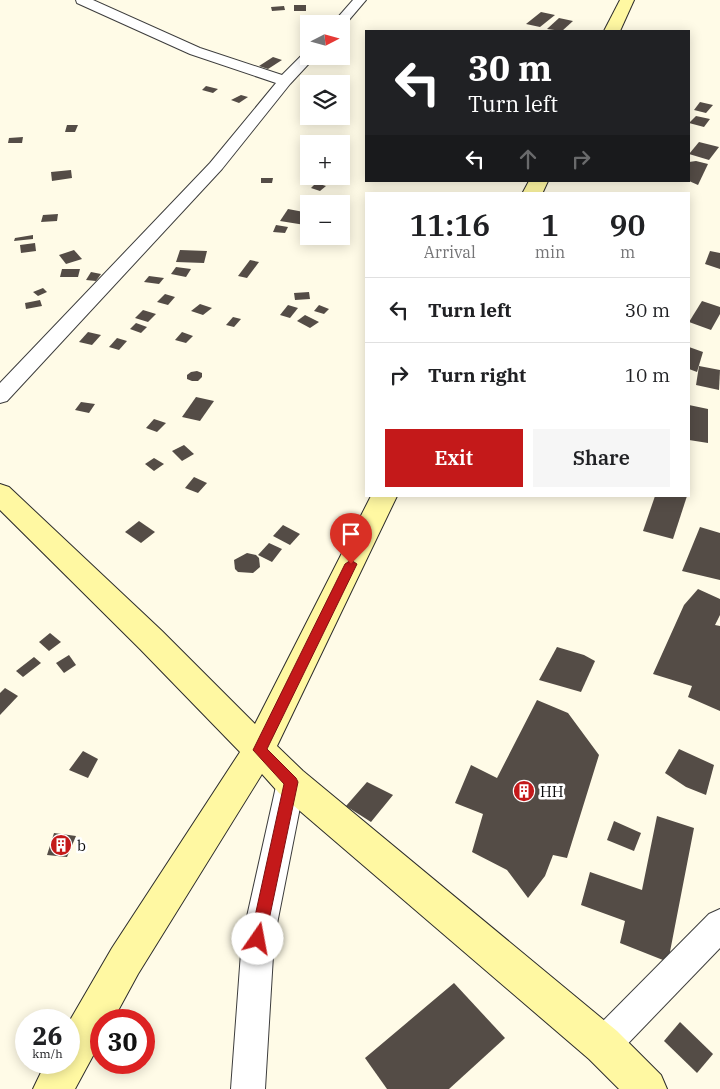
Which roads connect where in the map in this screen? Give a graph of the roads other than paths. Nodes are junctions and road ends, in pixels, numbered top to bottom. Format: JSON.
{"nodes":[{"id":1,"x":82,"y":0,"type":"edge"},
{"id":2,"x":360,"y":0,"type":"edge"},
{"id":3,"x":627,"y":0,"type":"edge"},
{"id":4,"x":346,"y":15,"type":"edge"},
{"id":5,"x":612,"y":30,"type":"edge"},
{"id":6,"x":301,"y":65,"type":"edge"},
{"id":7,"x":285,"y":82,"type":"junction"},
{"id":8,"x":0,"y":396,"type":"edge"},
{"id":9,"x":0,"y":494,"type":"edge"},
{"id":10,"x":384,"y":497,"type":"edge"},
{"id":11,"x":259,"y":750,"type":"junction"},
{"id":12,"x":291,"y":782,"type":"junction"},
{"id":13,"x":720,"y":925,"type":"edge"},
{"id":14,"x":80,"y":1040,"type":"edge"},
{"id":15,"x":603,"y":1045,"type":"junction"},
{"id":16,"x":61,"y":1074,"type":"edge"},
{"id":17,"x":53,"y":1089,"type":"edge"},
{"id":18,"x":248,"y":1089,"type":"edge"},
{"id":19,"x":647,"y":1089,"type":"edge"}],
"edges":[{"from":1,"to":7,"type":"street"},
{"from":2,"to":4,"type":"street"},
{"from":3,"to":5,"type":"street"},
{"from":6,"to":7,"type":"street"},
{"from":7,"to":8,"type":"street"},
{"from":9,"to":11,"type":"street"},
{"from":10,"to":11,"type":"street"},
{"from":11,"to":12,"type":"street"},
{"from":11,"to":14,"type":"street"},
{"from":12,"to":15,"type":"street"},
{"from":12,"to":18,"type":"street"},
{"from":13,"to":15,"type":"street"},
{"from":15,"to":19,"type":"street"},
{"from":16,"to":17,"type":"street"}]}
